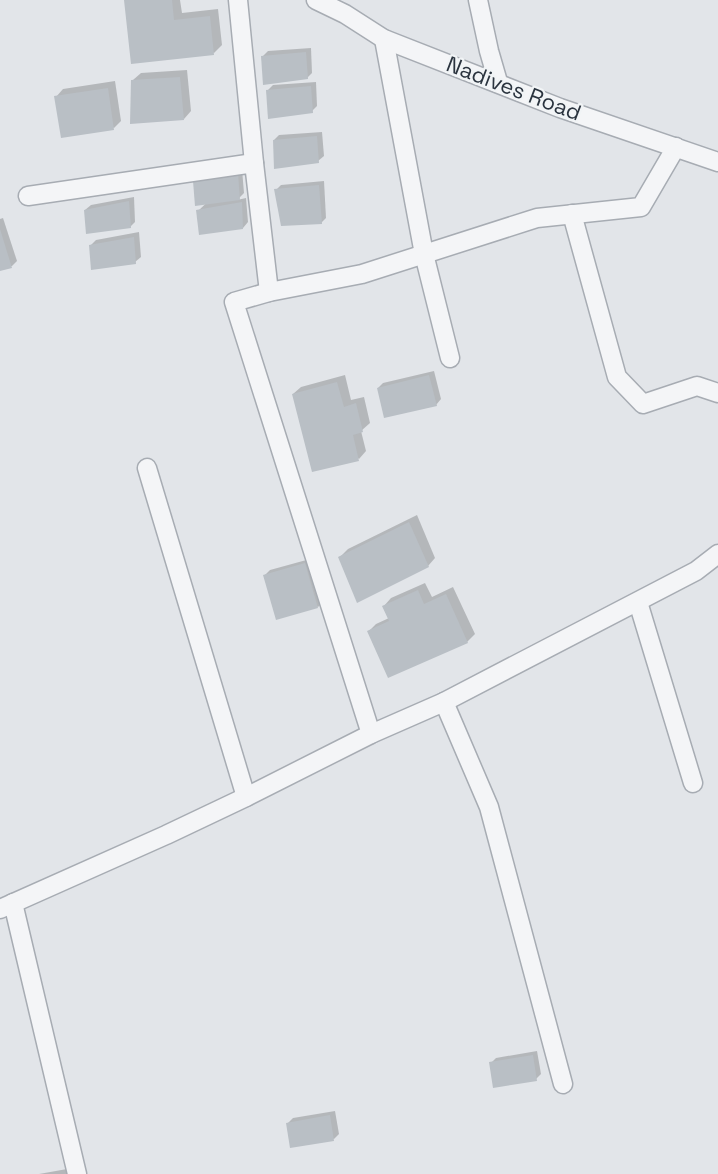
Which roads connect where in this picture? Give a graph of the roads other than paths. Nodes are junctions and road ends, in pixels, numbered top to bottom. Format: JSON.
{"nodes":[{"id":1,"x":238,"y":0,"type":"edge"},
{"id":2,"x":316,"y":0,"type":"edge"},
{"id":3,"x":478,"y":0,"type":"edge"},
{"id":4,"x":343,"y":7,"type":"edge"},
{"id":5,"x":384,"y":39,"type":"junction"},
{"id":6,"x":498,"y":82,"type":"junction"},
{"id":7,"x":676,"y":147,"type":"junction"},
{"id":8,"x":718,"y":162,"type":"edge"},
{"id":9,"x":254,"y":163,"type":"junction"},
{"id":10,"x":28,"y":196,"type":"dead end"},
{"id":11,"x":572,"y":214,"type":"junction"},
{"id":12,"x":424,"y":254,"type":"junction"},
{"id":13,"x":269,"y":292,"type":"junction"},
{"id":14,"x":450,"y":358,"type":"dead end"},
{"id":15,"x":718,"y":393,"type":"edge"},
{"id":16,"x":147,"y":468,"type":"dead end"},
{"id":17,"x":718,"y":554,"type":"edge"},
{"id":18,"x":638,"y":602,"type":"junction"},
{"id":19,"x":444,"y":702,"type":"junction"},
{"id":20,"x":371,"y":734,"type":"junction"},
{"id":21,"x":693,"y":783,"type":"dead end"},
{"id":22,"x":246,"y":797,"type":"junction"},
{"id":23,"x":6,"y":906,"type":"edge"},
{"id":24,"x":563,"y":1084,"type":"dead end"},
{"id":25,"x":76,"y":1174,"type":"edge"}],
"edges":[{"from":1,"to":9,"type":"street"},
{"from":2,"to":4,"type":"street","name":"Nadives Road"},
{"from":3,"to":6,"type":"street"},
{"from":4,"to":5,"type":"street","name":"Nadives Road"},
{"from":5,"to":6,"type":"street","name":"Nadives Road"},
{"from":5,"to":12,"type":"street"},
{"from":6,"to":7,"type":"street","name":"Nadives Road"},
{"from":7,"to":8,"type":"street","name":"Nadives Road"},
{"from":7,"to":11,"type":"street"},
{"from":9,"to":10,"type":"street"},
{"from":9,"to":13,"type":"street"},
{"from":11,"to":12,"type":"street"},
{"from":11,"to":15,"type":"street"},
{"from":12,"to":13,"type":"street"},
{"from":12,"to":14,"type":"street"},
{"from":13,"to":20,"type":"street"},
{"from":16,"to":22,"type":"street"},
{"from":17,"to":18,"type":"street"},
{"from":18,"to":19,"type":"street"},
{"from":18,"to":21,"type":"street"},
{"from":19,"to":20,"type":"street"},
{"from":19,"to":24,"type":"street"},
{"from":20,"to":22,"type":"street"},
{"from":22,"to":23,"type":"street"},
{"from":23,"to":25,"type":"street"}]}
